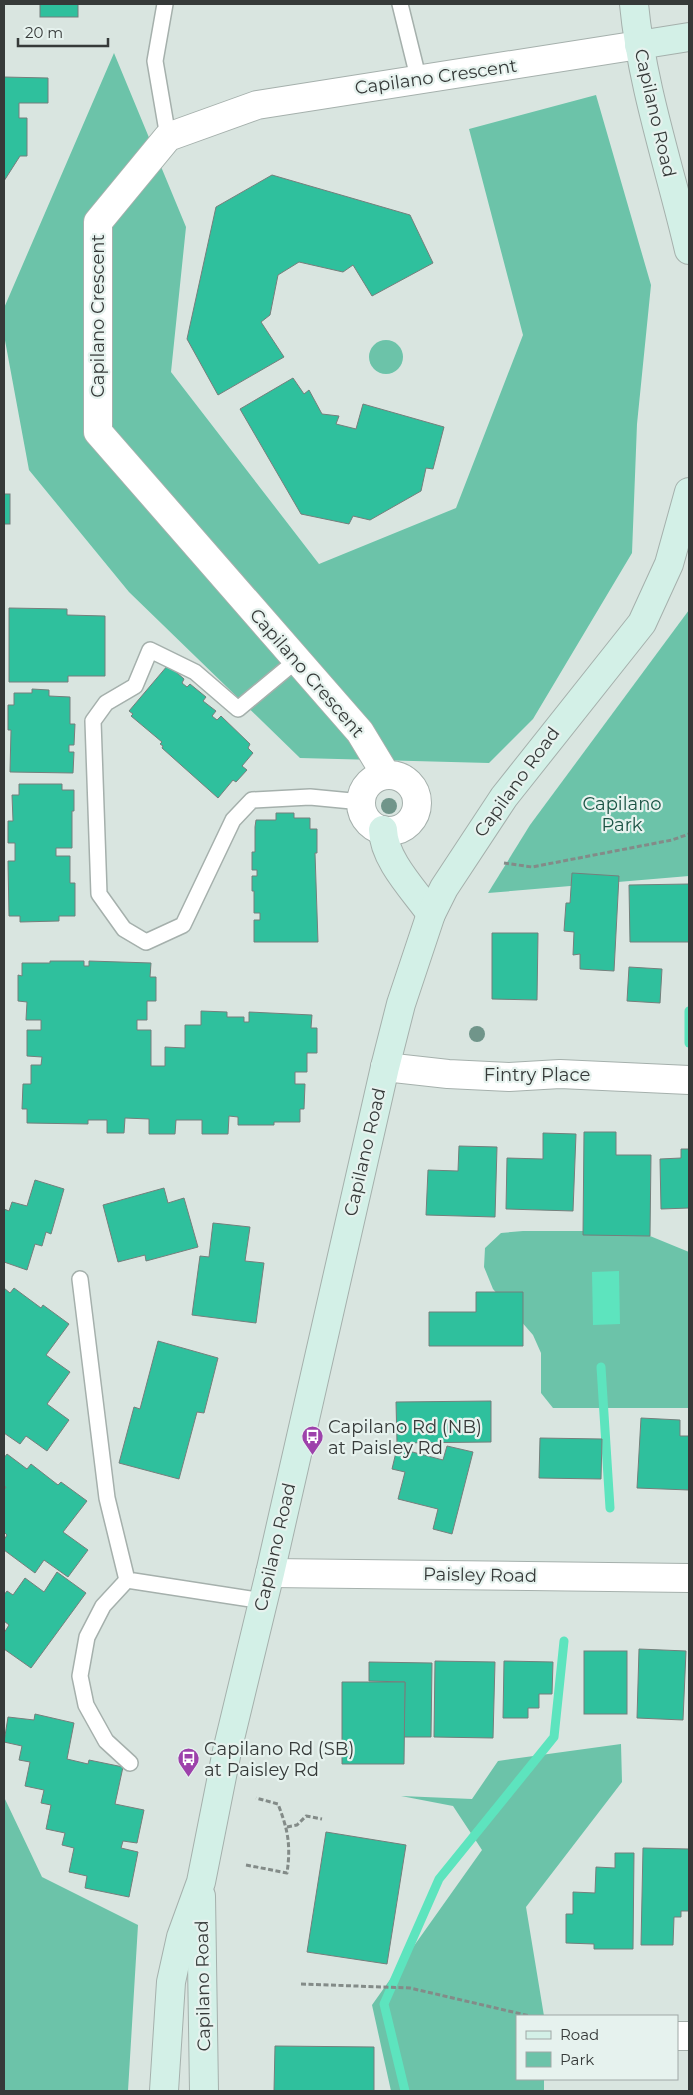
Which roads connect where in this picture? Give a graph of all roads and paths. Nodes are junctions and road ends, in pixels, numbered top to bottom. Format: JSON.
{"nodes":[{"id":1,"x":165,"y":4,"type":"edge"},
{"id":2,"x":400,"y":4,"type":"edge"},
{"id":3,"x":634,"y":4,"type":"edge"},
{"id":4,"x":689,"y":37,"type":"edge"},
{"id":5,"x":639,"y":45,"type":"junction"},
{"id":6,"x":419,"y":81,"type":"junction"},
{"id":7,"x":168,"y":137,"type":"junction"},
{"id":8,"x":689,"y":250,"type":"edge"},
{"id":9,"x":689,"y":492,"type":"edge"},
{"id":10,"x":297,"y":660,"type":"junction"},
{"id":11,"x":386,"y":775,"type":"junction"},
{"id":12,"x":362,"y":802,"type":"junction"},
{"id":13,"x":383,"y":830,"type":"junction"},
{"id":14,"x":689,"y":834,"type":"edge"},
{"id":15,"x":504,"y":863,"type":"dead end"},
{"id":16,"x":431,"y":914,"type":"junction"},
{"id":17,"x":385,"y":1067,"type":"junction"},
{"id":18,"x":689,"y":1080,"type":"edge"},
{"id":19,"x":80,"y":1279,"type":"dead end"},
{"id":20,"x":270,"y":1573,"type":"junction"},
{"id":21,"x":689,"y":1578,"type":"edge"},
{"id":22,"x":126,"y":1580,"type":"junction"},
{"id":23,"x":263,"y":1601,"type":"junction"},
{"id":24,"x":130,"y":1764,"type":"dead end"},
{"id":25,"x":256,"y":1798,"type":"dead end"},
{"id":26,"x":322,"y":1818,"type":"dead end"},
{"id":27,"x":287,"y":1827,"type":"junction"},
{"id":28,"x":246,"y":1865,"type":"dead end"},
{"id":29,"x":201,"y":1882,"type":"junction"},
{"id":30,"x":301,"y":1984,"type":"dead end"},
{"id":31,"x":526,"y":2015,"type":"edge"},
{"id":32,"x":164,"y":2091,"type":"edge"},
{"id":33,"x":204,"y":2091,"type":"edge"}],
"edges":[{"from":1,"to":7,"type":"lane"},
{"from":2,"to":6,"type":"lane"},
{"from":3,"to":5,"type":"main road","name":"Capilano Road"},
{"from":4,"to":5,"type":"main road"},
{"from":5,"to":6,"type":"street","name":"Capilano Crescent"},
{"from":5,"to":8,"type":"main road","name":"Capilano Road"},
{"from":6,"to":7,"type":"street","name":"Capilano Crescent"},
{"from":7,"to":10,"type":"street","name":"Capilano Crescent"},
{"from":9,"to":16,"type":"main road","name":"Capilano Road"},
{"from":10,"to":11,"type":"street","name":"Capilano Crescent"},
{"from":10,"to":12,"type":"lane"},
{"from":11,"to":12,"type":"street"},
{"from":11,"to":13,"type":"street"},
{"from":12,"to":13,"type":"street"},
{"from":13,"to":16,"type":"main road"},
{"from":14,"to":15,"type":"path"},
{"from":16,"to":17,"type":"main road","name":"Capilano Road"},
{"from":17,"to":18,"type":"street","name":"Fintry Place"},
{"from":17,"to":20,"type":"main road","name":"Capilano Road"},
{"from":19,"to":22,"type":"lane"},
{"from":20,"to":21,"type":"street","name":"Paisley Road"},
{"from":20,"to":23,"type":"main road","name":"Capilano Road"},
{"from":22,"to":23,"type":"lane"},
{"from":22,"to":24,"type":"lane"},
{"from":23,"to":29,"type":"main road","name":"Capilano Road"},
{"from":25,"to":27,"type":"path"},
{"from":26,"to":27,"type":"path"},
{"from":27,"to":28,"type":"path"},
{"from":29,"to":32,"type":"main road","name":"Capilano Road"},
{"from":29,"to":33,"type":"main road","name":"Capilano Road"},
{"from":30,"to":31,"type":"path"}]}
